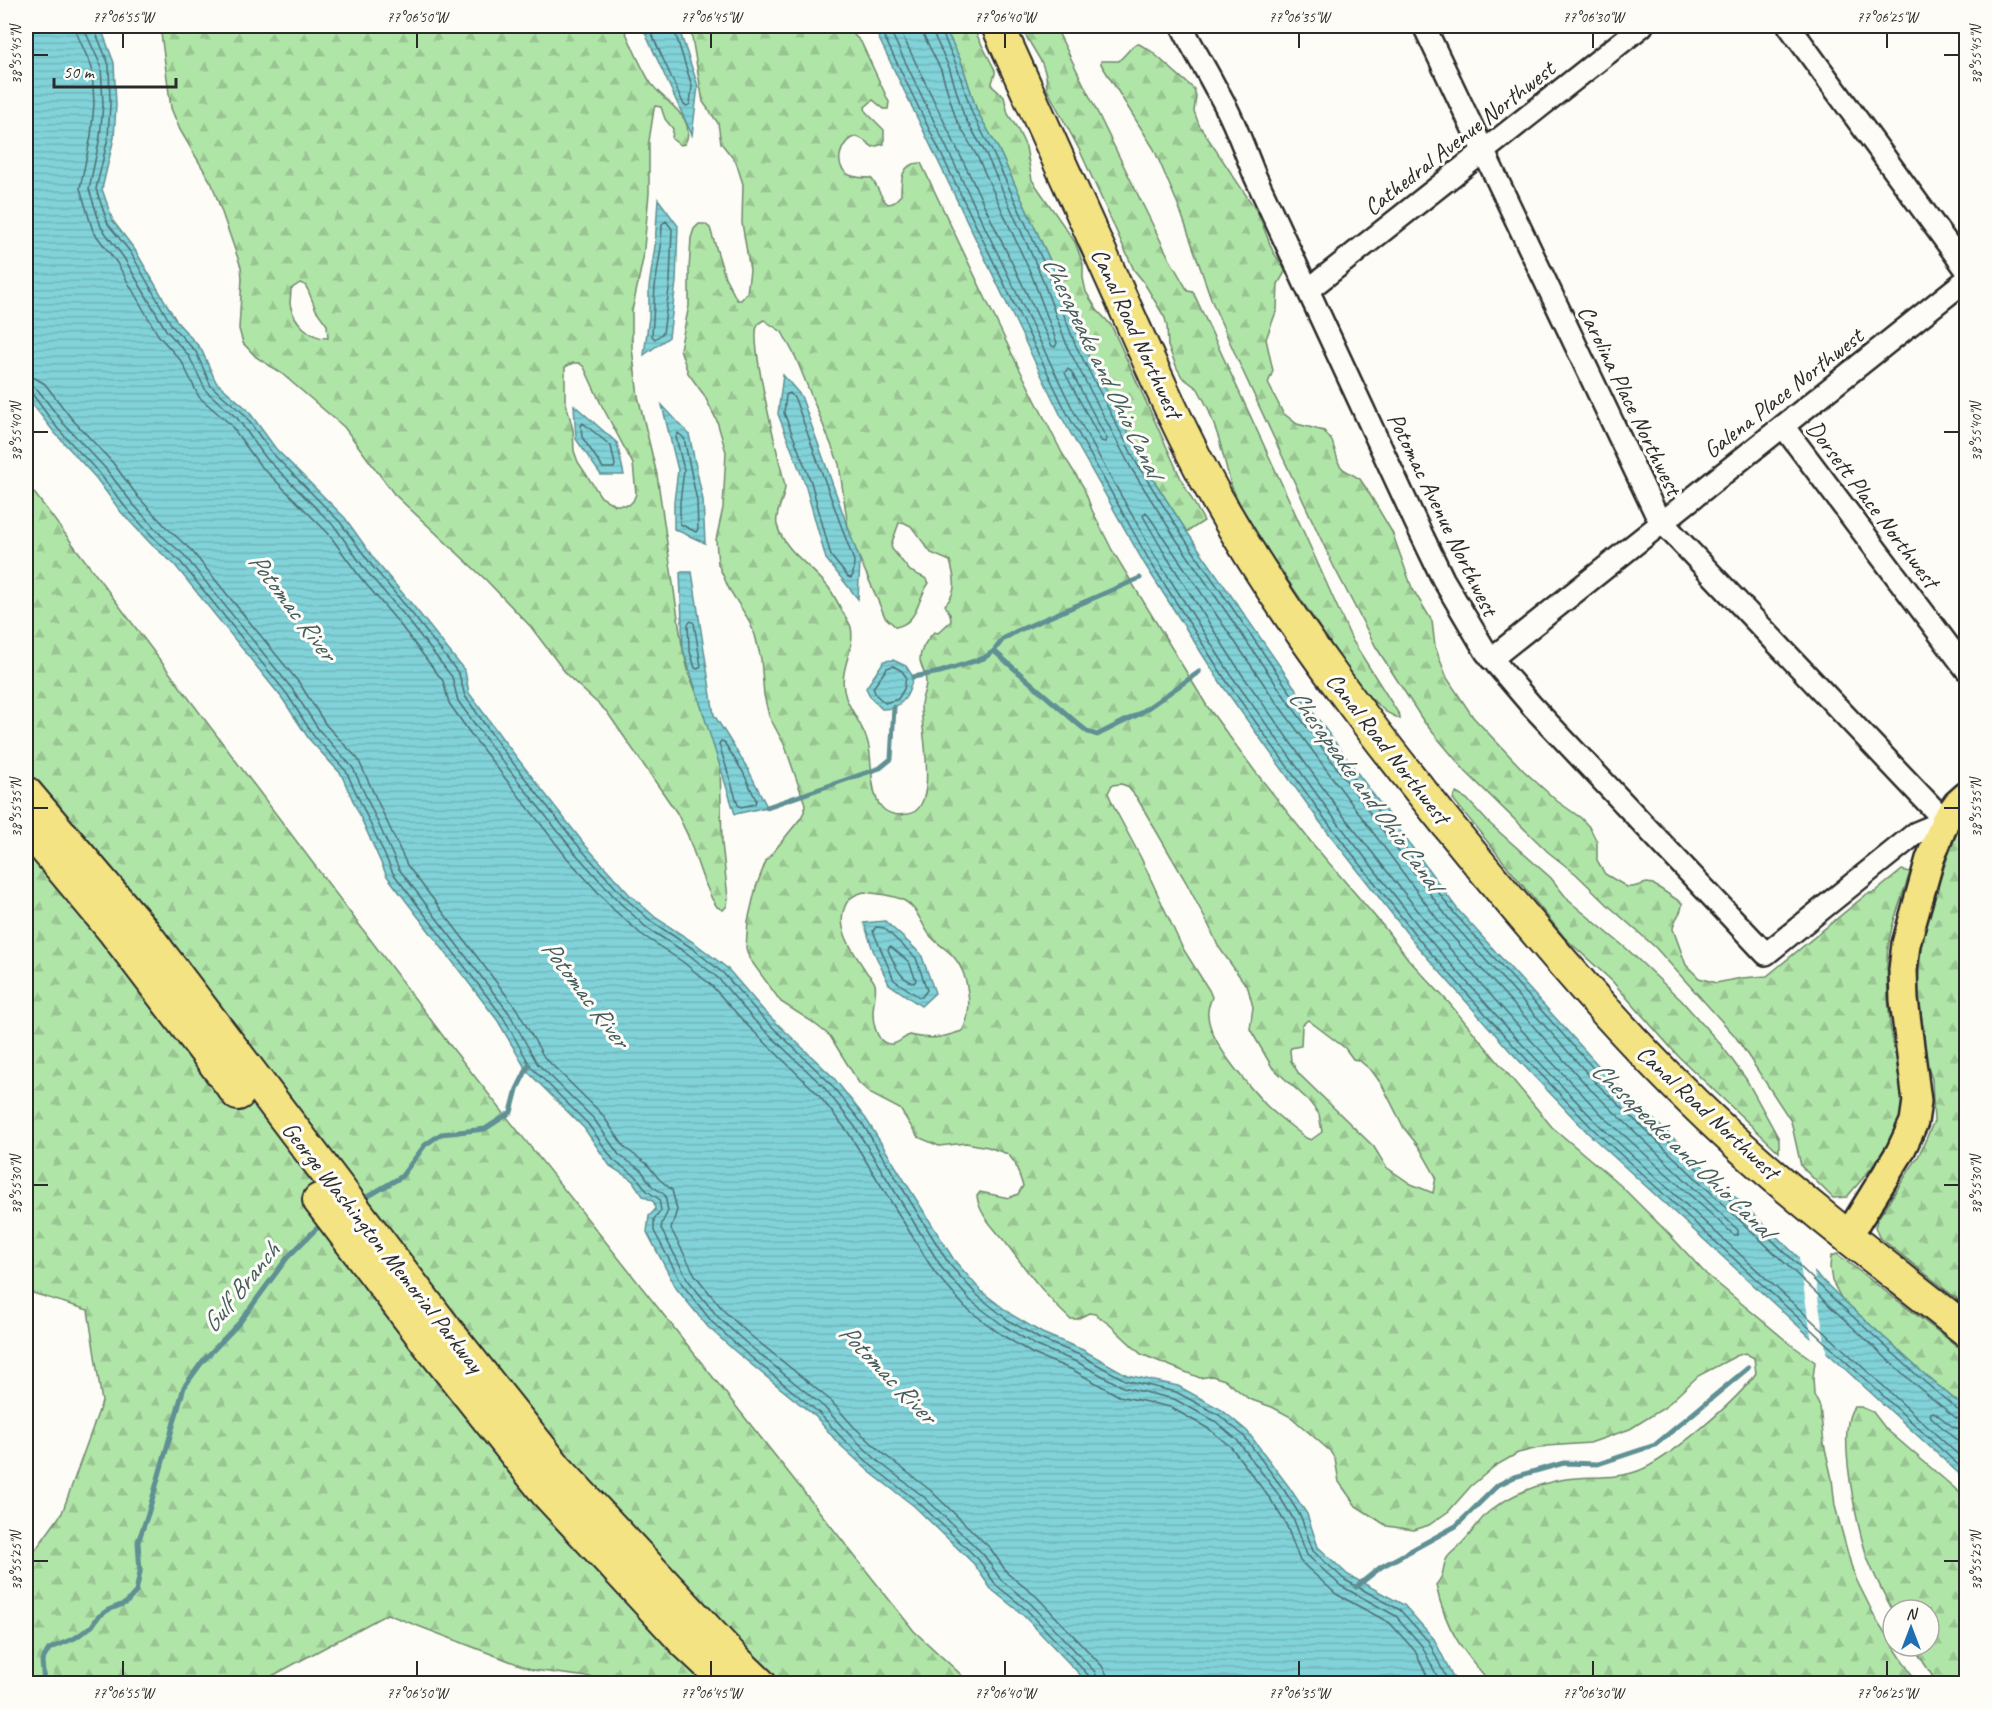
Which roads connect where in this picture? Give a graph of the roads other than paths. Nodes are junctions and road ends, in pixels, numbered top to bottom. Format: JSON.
{"nodes":[{"id":1,"x":998,"y":26,"type":"edge"},
{"id":2,"x":1182,"y":26,"type":"edge"},
{"id":3,"x":1424,"y":26,"type":"edge"},
{"id":4,"x":1642,"y":26,"type":"edge"},
{"id":5,"x":1789,"y":26,"type":"edge"},
{"id":6,"x":1483,"y":151,"type":"junction"},
{"id":7,"x":1966,"y":269,"type":"edge"},
{"id":8,"x":1966,"y":280,"type":"edge"},
{"id":9,"x":1308,"y":290,"type":"junction"},
{"id":10,"x":1783,"y":426,"type":"junction"},
{"id":11,"x":1662,"y":522,"type":"junction"},
{"id":12,"x":1491,"y":659,"type":"junction"},
{"id":13,"x":1966,"y":669,"type":"edge"},
{"id":14,"x":26,"y":793,"type":"edge"},
{"id":15,"x":1966,"y":796,"type":"edge"},
{"id":16,"x":1945,"y":821,"type":"junction"},
{"id":17,"x":26,"y":826,"type":"edge"},
{"id":18,"x":246,"y":1086,"type":"junction"},
{"id":19,"x":1848,"y":1236,"type":"junction"},
{"id":20,"x":1966,"y":1330,"type":"edge"},
{"id":21,"x":437,"y":1337,"type":"junction"},
{"id":22,"x":729,"y":1683,"type":"edge"},
{"id":23,"x":760,"y":1683,"type":"edge"}],
"edges":[{"from":1,"to":19,"type":"highway","name":"Canal Road Northwest"},
{"from":2,"to":9,"type":"street","name":"Potomac Avenue Northwest"},
{"from":3,"to":6,"type":"street","name":"Carolina Place Northwest"},
{"from":4,"to":6,"type":"street","name":"Cathedral Avenue Northwest"},
{"from":5,"to":7,"type":"street"},
{"from":6,"to":9,"type":"street","name":"Cathedral Avenue Northwest"},
{"from":6,"to":11,"type":"street","name":"Carolina Place Northwest"},
{"from":8,"to":10,"type":"street","name":"Galena Place Northwest"},
{"from":9,"to":12,"type":"street","name":"Potomac Avenue Northwest"},
{"from":10,"to":11,"type":"street","name":"Galena Place Northwest"},
{"from":10,"to":13,"type":"street","name":"Dorsett Place Northwest"},
{"from":11,"to":12,"type":"street","name":"Galena Place Northwest"},
{"from":11,"to":16,"type":"street","name":"Carolina Place Northwest"},
{"from":12,"to":16,"type":"street","name":"Potomac Avenue Northwest"},
{"from":14,"to":18,"type":"highway","name":"George Washington Memorial Parkway"},
{"from":15,"to":16,"type":"main road"},
{"from":16,"to":19,"type":"main road"},
{"from":17,"to":18,"type":"highway","name":"George Washington Memorial Parkway"},
{"from":18,"to":21,"type":"highway","name":"George Washington Memorial Parkway"},
{"from":19,"to":20,"type":"highway","name":"Canal Road Northwest"},
{"from":21,"to":22,"type":"highway","name":"George Washington Memorial Parkway"},
{"from":21,"to":23,"type":"highway","name":"George Washington Memorial Parkway"}]}
